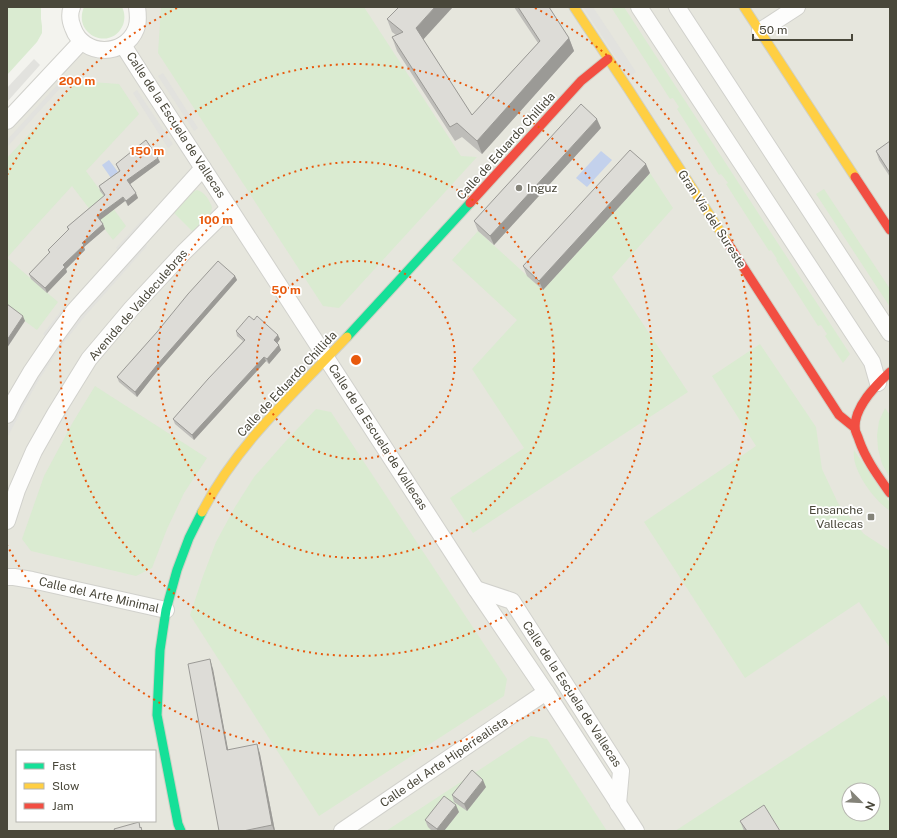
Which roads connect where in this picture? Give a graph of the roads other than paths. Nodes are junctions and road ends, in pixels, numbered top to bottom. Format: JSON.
{"nodes":[{"id":1,"x":72,"y":7,"type":"edge"},
{"id":2,"x":138,"y":7,"type":"edge"},
{"id":3,"x":574,"y":7,"type":"edge"},
{"id":4,"x":639,"y":7,"type":"edge"},
{"id":5,"x":677,"y":7,"type":"edge"},
{"id":6,"x":744,"y":7,"type":"edge"},
{"id":7,"x":797,"y":7,"type":"edge"},
{"id":8,"x":760,"y":31,"type":"junction"},
{"id":9,"x":81,"y":42,"type":"junction"},
{"id":10,"x":123,"y":45,"type":"junction"},
{"id":11,"x":608,"y":58,"type":"junction"},
{"id":12,"x":7,"y":121,"type":"edge"},
{"id":13,"x":203,"y":168,"type":"junction"},
{"id":14,"x":230,"y":208,"type":"junction"},
{"id":15,"x":890,"y":230,"type":"edge"},
{"id":16,"x":890,"y":333,"type":"edge"},
{"id":17,"x":327,"y":358,"type":"junction"},
{"id":18,"x":890,"y":372,"type":"edge"},
{"id":19,"x":878,"y":383,"type":"junction"},
{"id":20,"x":7,"y":415,"type":"edge"},
{"id":21,"x":855,"y":428,"type":"junction"},
{"id":22,"x":890,"y":493,"type":"edge"},
{"id":23,"x":7,"y":521,"type":"edge"},
{"id":24,"x":7,"y":569,"type":"edge"},
{"id":25,"x":7,"y":577,"type":"edge"},
{"id":26,"x":32,"y":580,"type":"junction"},
{"id":27,"x":476,"y":589,"type":"junction"},
{"id":28,"x":166,"y":610,"type":"junction"},
{"id":29,"x":546,"y":692,"type":"junction"},
{"id":30,"x":618,"y":804,"type":"junction"},
{"id":31,"x":181,"y":831,"type":"edge"},
{"id":32,"x":342,"y":831,"type":"edge"},
{"id":33,"x":636,"y":831,"type":"edge"}],
"edges":[{"from":1,"to":9,"type":"street"},
{"from":2,"to":10,"type":"street"},
{"from":3,"to":11,"type":"street","name":"Gran Vía del Sureste"},
{"from":4,"to":19,"type":"street"},
{"from":5,"to":16,"type":"street"},
{"from":6,"to":8,"type":"street"},
{"from":7,"to":8,"type":"street"},
{"from":8,"to":15,"type":"street"},
{"from":9,"to":10,"type":"street"},
{"from":9,"to":12,"type":"street"},
{"from":10,"to":13,"type":"street","name":"Calle de la Escuela de Vallecas"},
{"from":11,"to":17,"type":"street","name":"Calle de Eduardo Chillida"},
{"from":11,"to":21,"type":"street","name":"Gran Vía del Sureste"},
{"from":13,"to":14,"type":"street","name":"Calle de la Escuela de Vallecas"},
{"from":13,"to":20,"type":"street"},
{"from":14,"to":17,"type":"street","name":"Calle de la Escuela de Vallecas"},
{"from":14,"to":23,"type":"street","name":"Avenida de Valdeculebras"},
{"from":17,"to":27,"type":"street","name":"Calle de la Escuela de Vallecas"},
{"from":17,"to":28,"type":"street","name":"Calle de Eduardo Chillida"},
{"from":18,"to":19,"type":"street"},
{"from":19,"to":21,"type":"street"},
{"from":21,"to":22,"type":"street"},
{"from":24,"to":26,"type":"street","name":"Calle del Arte Minimal"},
{"from":25,"to":26,"type":"street","name":"Calle del Arte Minimal"},
{"from":26,"to":28,"type":"street","name":"Calle del Arte Minimal"},
{"from":27,"to":29,"type":"street","name":"Calle de la Escuela de Vallecas"},
{"from":27,"to":30,"type":"street","name":"Calle de la Escuela de Vallecas"},
{"from":28,"to":31,"type":"street","name":"Calle de Eduardo Chillida"},
{"from":29,"to":30,"type":"street","name":"Calle de la Escuela de Vallecas"},
{"from":29,"to":32,"type":"street","name":"Calle del Arte Hiperrealista"},
{"from":30,"to":33,"type":"street","name":"Calle de la Escuela de Vallecas"}]}
